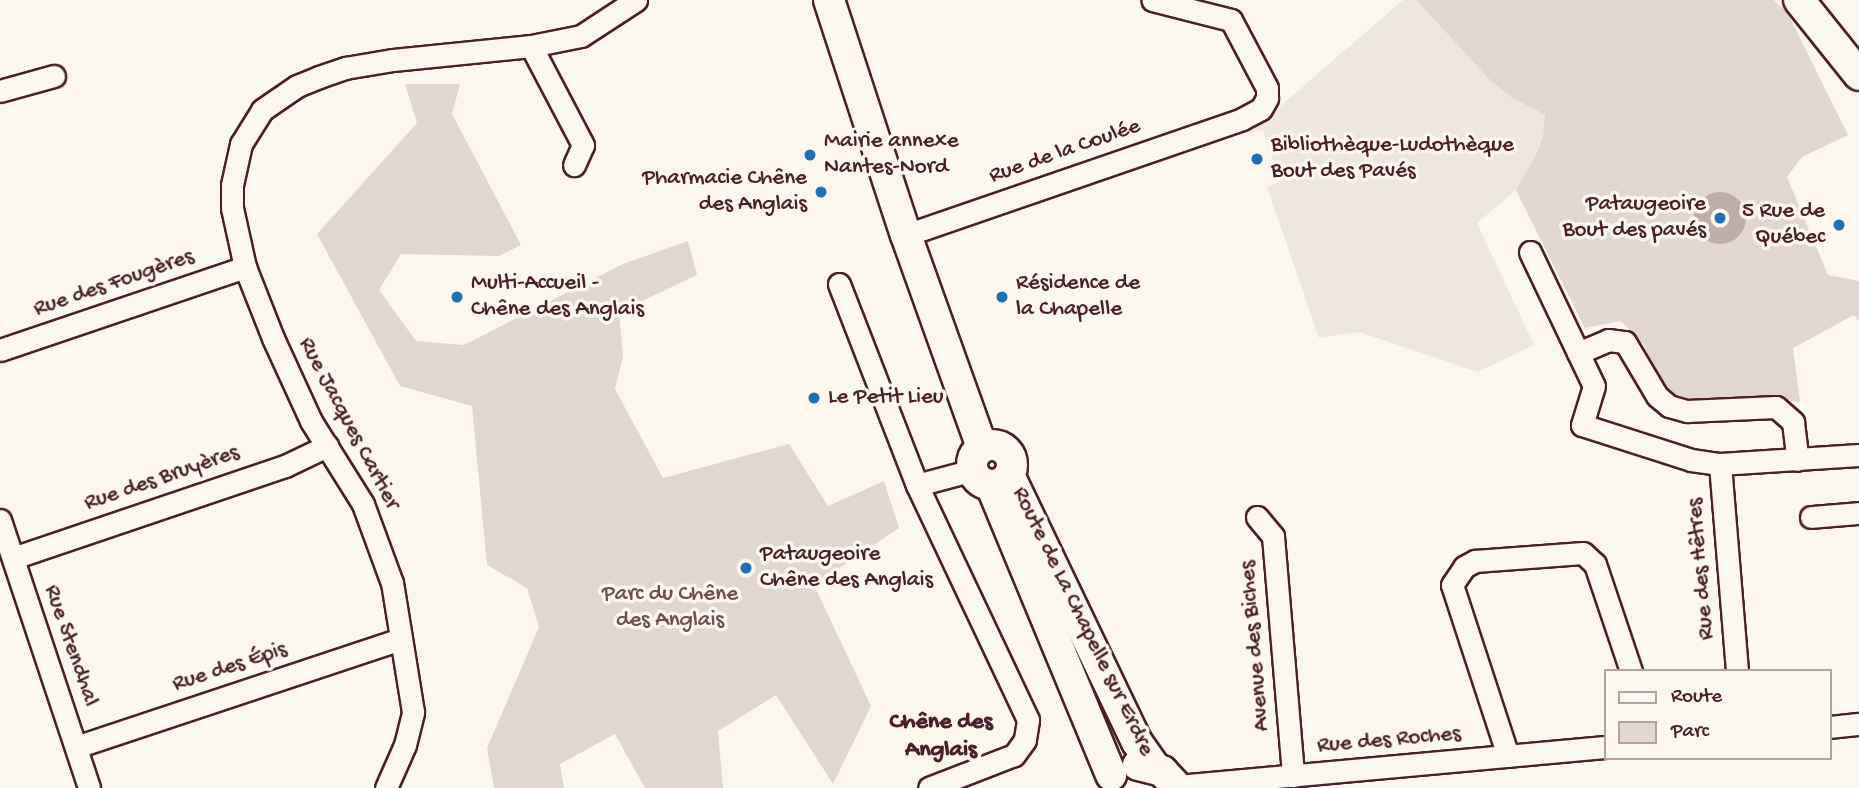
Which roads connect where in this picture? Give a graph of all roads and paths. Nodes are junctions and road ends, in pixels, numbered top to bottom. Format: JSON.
{"nodes":[{"id":1,"x":636,"y":0,"type":"edge"},
{"id":2,"x":829,"y":0,"type":"edge"},
{"id":3,"x":1152,"y":0,"type":"edge"},
{"id":4,"x":1799,"y":0,"type":"edge"},
{"id":5,"x":531,"y":46,"type":"junction"},
{"id":6,"x":1859,"y":75,"type":"edge"},
{"id":7,"x":54,"y":76,"type":"dead end"},
{"id":8,"x":0,"y":91,"type":"edge"},
{"id":9,"x":574,"y":165,"type":"dead end"},
{"id":10,"x":906,"y":235,"type":"junction"},
{"id":11,"x":1530,"y":252,"type":"dead end"},
{"id":12,"x":245,"y":267,"type":"junction"},
{"id":13,"x":839,"y":284,"type":"dead end"},
{"id":14,"x":0,"y":350,"type":"edge"},
{"id":15,"x":1578,"y":353,"type":"junction"},
{"id":16,"x":327,"y":446,"type":"junction"},
{"id":17,"x":1859,"y":455,"type":"edge"},
{"id":18,"x":1798,"y":460,"type":"junction"},
{"id":19,"x":1720,"y":464,"type":"junction"},
{"id":20,"x":989,"y":469,"type":"junction"},
{"id":21,"x":917,"y":485,"type":"junction"},
{"id":22,"x":1859,"y":513,"type":"edge"},
{"id":23,"x":1257,"y":517,"type":"dead end"},
{"id":24,"x":1811,"y":517,"type":"dead end"},
{"id":25,"x":0,"y":520,"type":"edge"},
{"id":26,"x":13,"y":558,"type":"junction"},
{"id":27,"x":401,"y":639,"type":"junction"},
{"id":28,"x":1630,"y":669,"type":"edge"},
{"id":29,"x":1737,"y":669,"type":"edge"},
{"id":30,"x":1859,"y":724,"type":"edge"},
{"id":31,"x":1831,"y":727,"type":"edge"},
{"id":32,"x":76,"y":747,"type":"junction"},
{"id":33,"x":1604,"y":747,"type":"edge"},
{"id":34,"x":1508,"y":756,"type":"junction"},
{"id":35,"x":1285,"y":780,"type":"edge"},
{"id":36,"x":1106,"y":781,"type":"edge"},
{"id":37,"x":1170,"y":781,"type":"edge"},
{"id":38,"x":89,"y":788,"type":"edge"},
{"id":39,"x":386,"y":788,"type":"edge"},
{"id":40,"x":929,"y":788,"type":"edge"}],
"edges":[{"from":1,"to":5,"type":"street","name":"Rue Jacques Cartier"},
{"from":2,"to":10,"type":"street","name":"Route de La Chapelle sur Erdre"},
{"from":3,"to":10,"type":"street","name":"Rue de la Coulée"},
{"from":4,"to":6,"type":"street"},
{"from":5,"to":9,"type":"street"},
{"from":5,"to":12,"type":"street","name":"Rue Jacques Cartier"},
{"from":7,"to":8,"type":"street"},
{"from":10,"to":20,"type":"street","name":"Route de La Chapelle sur Erdre"},
{"from":11,"to":15,"type":"street"},
{"from":12,"to":14,"type":"street","name":"Rue des Fougères"},
{"from":12,"to":16,"type":"street","name":"Rue Jacques Cartier"},
{"from":13,"to":21,"type":"street"},
{"from":15,"to":18,"type":"street"},
{"from":15,"to":19,"type":"street"},
{"from":16,"to":26,"type":"street","name":"Rue des Bruyères"},
{"from":16,"to":27,"type":"street","name":"Rue Jacques Cartier"},
{"from":17,"to":18,"type":"street"},
{"from":18,"to":19,"type":"street"},
{"from":19,"to":29,"type":"street","name":"Rue des Hêtres"},
{"from":20,"to":21,"type":"street"},
{"from":20,"to":36,"type":"street","name":"Route de La Chapelle sur Erdre"},
{"from":20,"to":37,"type":"street","name":"Route de La Chapelle sur Erdre"},
{"from":21,"to":40,"type":"street"},
{"from":22,"to":24,"type":"street"},
{"from":23,"to":35,"type":"street","name":"Avenue des Biches"},
{"from":25,"to":26,"type":"street","name":"Rue Stendhal"},
{"from":26,"to":32,"type":"street","name":"Rue Stendhal"},
{"from":27,"to":32,"type":"street","name":"Rue des Épis"},
{"from":27,"to":39,"type":"street","name":"Rue Jacques Cartier"},
{"from":28,"to":34,"type":"street"},
{"from":30,"to":31,"type":"street"},
{"from":32,"to":38,"type":"street","name":"Rue Stendhal"},
{"from":33,"to":34,"type":"street","name":"Rue des Roches"},
{"from":34,"to":35,"type":"street","name":"Rue des Roches"},
{"from":35,"to":37,"type":"street","name":"Rue des Roches"},
{"from":36,"to":37,"type":"street"}]}
